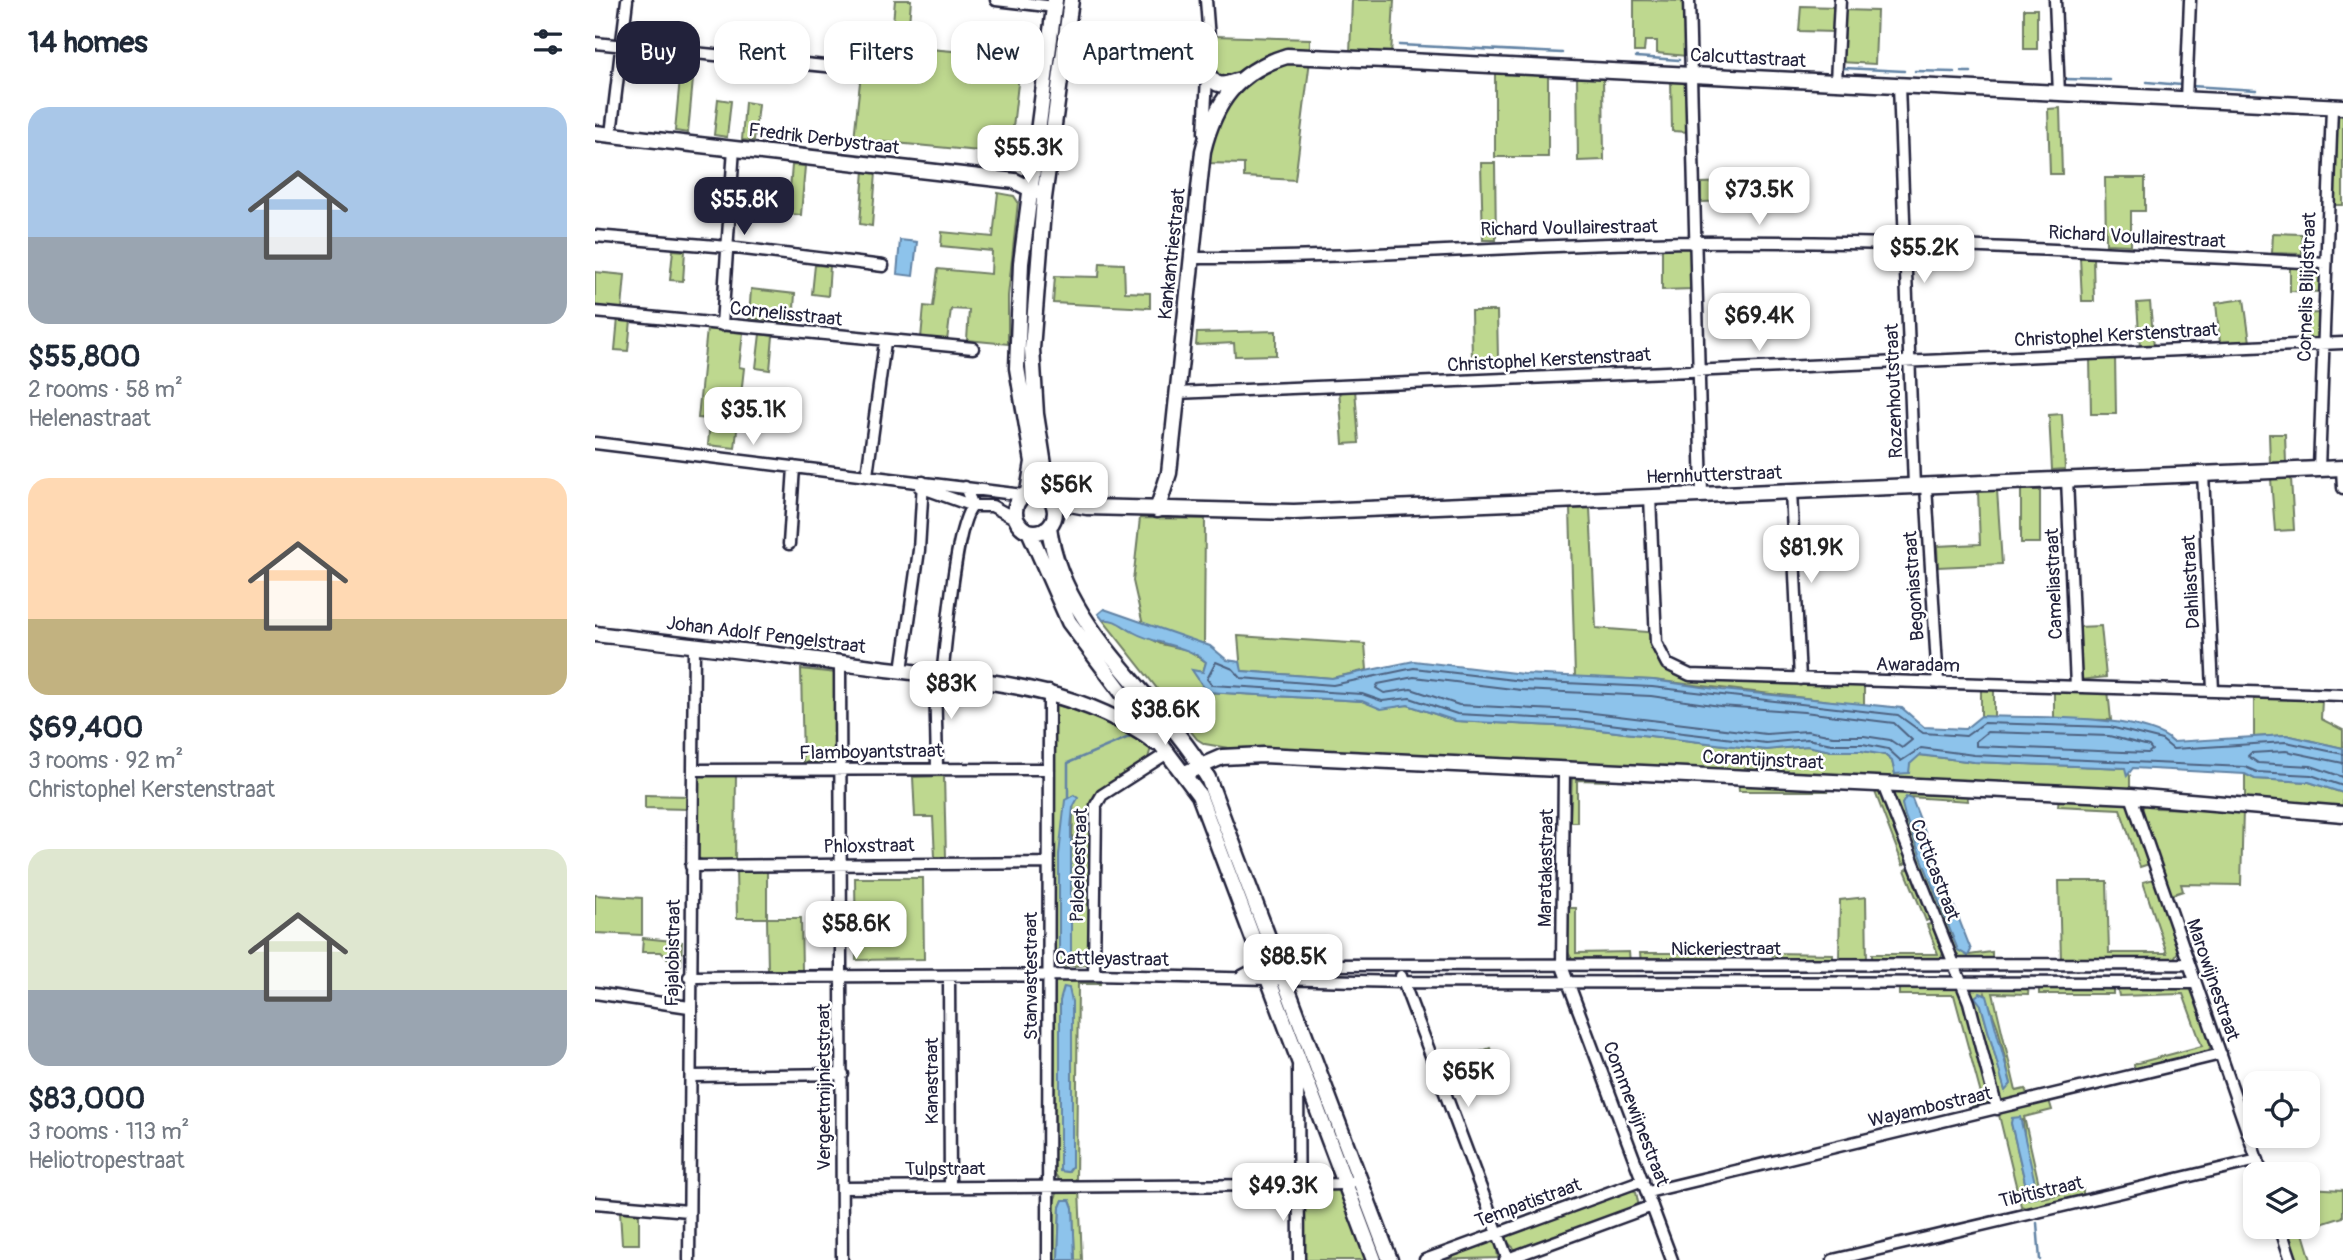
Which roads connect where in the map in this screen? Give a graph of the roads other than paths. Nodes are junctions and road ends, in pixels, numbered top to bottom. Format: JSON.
{"nodes":[{"id":1,"x":627,"y":0,"type":"edge"},
{"id":2,"x":996,"y":0,"type":"edge"},
{"id":3,"x":1071,"y":0,"type":"edge"},
{"id":4,"x":1206,"y":0,"type":"edge"},
{"id":5,"x":1689,"y":0,"type":"edge"},
{"id":6,"x":1840,"y":0,"type":"edge"},
{"id":7,"x":2055,"y":0,"type":"edge"},
{"id":8,"x":2190,"y":0,"type":"edge"},
{"id":9,"x":1055,"y":3,"type":"edge"},
{"id":10,"x":624,"y":21,"type":"edge"},
{"id":11,"x":1207,"y":21,"type":"edge"},
{"id":12,"x":595,"y":43,"type":"edge"},
{"id":13,"x":616,"y":45,"type":"edge"},
{"id":14,"x":700,"y":54,"type":"edge"},
{"id":15,"x":824,"y":66,"type":"edge"},
{"id":16,"x":1690,"y":74,"type":"junction"},
{"id":17,"x":1239,"y":80,"type":"junction"},
{"id":18,"x":1836,"y":82,"type":"junction"},
{"id":19,"x":617,"y":84,"type":"edge"},
{"id":20,"x":1207,"y":84,"type":"edge"},
{"id":21,"x":1217,"y":84,"type":"edge"},
{"id":22,"x":1899,"y":85,"type":"junction"},
{"id":23,"x":2059,"y":94,"type":"junction"},
{"id":24,"x":2186,"y":101,"type":"junction"},
{"id":25,"x":2337,"y":107,"type":"edge"},
{"id":26,"x":595,"y":132,"type":"edge"},
{"id":27,"x":611,"y":134,"type":"junction"},
{"id":28,"x":734,"y":148,"type":"junction"},
{"id":29,"x":1203,"y":151,"type":"junction"},
{"id":30,"x":1030,"y":186,"type":"junction"},
{"id":31,"x":1044,"y":198,"type":"junction"},
{"id":32,"x":595,"y":236,"type":"edge"},
{"id":33,"x":1695,"y":242,"type":"junction"},
{"id":34,"x":1907,"y":243,"type":"junction"},
{"id":35,"x":728,"y":247,"type":"junction"},
{"id":36,"x":1191,"y":258,"type":"junction"},
{"id":37,"x":2326,"y":263,"type":"junction"},
{"id":38,"x":883,"y":266,"type":"dead end"},
{"id":39,"x":595,"y":312,"type":"edge"},
{"id":40,"x":722,"y":325,"type":"junction"},
{"id":41,"x":885,"y":342,"type":"junction"},
{"id":42,"x":2322,"y":343,"type":"junction"},
{"id":43,"x":2343,"y":343,"type":"edge"},
{"id":44,"x":973,"y":348,"type":"dead end"},
{"id":45,"x":1911,"y":362,"type":"junction"},
{"id":46,"x":1698,"y":371,"type":"junction"},
{"id":47,"x":1176,"y":393,"type":"junction"},
{"id":48,"x":595,"y":443,"type":"edge"},
{"id":49,"x":794,"y":467,"type":"junction"},
{"id":50,"x":2343,"y":468,"type":"edge"},
{"id":51,"x":2319,"y":469,"type":"junction"},
{"id":52,"x":1169,"y":472,"type":"junction"},
{"id":53,"x":2203,"y":473,"type":"junction"},
{"id":54,"x":867,"y":475,"type":"junction"},
{"id":55,"x":2067,"y":479,"type":"junction"},
{"id":56,"x":923,"y":485,"type":"junction"},
{"id":57,"x":1920,"y":486,"type":"junction"},
{"id":58,"x":965,"y":488,"type":"junction"},
{"id":59,"x":2343,"y":488,"type":"edge"},
{"id":60,"x":1791,"y":491,"type":"junction"},
{"id":61,"x":1026,"y":494,"type":"junction"},
{"id":62,"x":1702,"y":495,"type":"junction"},
{"id":63,"x":1650,"y":496,"type":"junction"},
{"id":64,"x":1051,"y":499,"type":"junction"},
{"id":65,"x":973,"y":506,"type":"junction"},
{"id":66,"x":1087,"y":507,"type":"junction"},
{"id":67,"x":1157,"y":510,"type":"junction"},
{"id":68,"x":1071,"y":511,"type":"junction"},
{"id":69,"x":1183,"y":511,"type":"junction"},
{"id":70,"x":1016,"y":519,"type":"junction"},
{"id":71,"x":1052,"y":522,"type":"junction"},
{"id":72,"x":1029,"y":531,"type":"junction"},
{"id":73,"x":789,"y":544,"type":"dead end"},
{"id":74,"x":1052,"y":545,"type":"junction"},
{"id":75,"x":595,"y":634,"type":"edge"},
{"id":76,"x":694,"y":646,"type":"junction"},
{"id":77,"x":841,"y":662,"type":"junction"},
{"id":78,"x":902,"y":670,"type":"junction"},
{"id":79,"x":939,"y":676,"type":"junction"},
{"id":80,"x":1800,"y":679,"type":"junction"},
{"id":81,"x":1938,"y":683,"type":"junction"},
{"id":82,"x":2076,"y":687,"type":"junction"},
{"id":83,"x":2214,"y":690,"type":"junction"},
{"id":84,"x":1049,"y":691,"type":"junction"},
{"id":85,"x":2343,"y":695,"type":"edge"},
{"id":86,"x":1169,"y":752,"type":"junction"},
{"id":87,"x":1222,"y":757,"type":"junction"},
{"id":88,"x":1196,"y":758,"type":"junction"},
{"id":89,"x":937,"y":768,"type":"junction"},
{"id":90,"x":1049,"y":769,"type":"junction"},
{"id":91,"x":693,"y":770,"type":"junction"},
{"id":92,"x":840,"y":770,"type":"junction"},
{"id":93,"x":1564,"y":770,"type":"junction"},
{"id":94,"x":1185,"y":772,"type":"junction"},
{"id":95,"x":1208,"y":778,"type":"junction"},
{"id":96,"x":1883,"y":785,"type":"junction"},
{"id":97,"x":2131,"y":796,"type":"junction"},
{"id":98,"x":2343,"y":814,"type":"edge"},
{"id":99,"x":842,"y":863,"type":"junction"},
{"id":100,"x":1048,"y":863,"type":"junction"},
{"id":101,"x":691,"y":866,"type":"junction"},
{"id":102,"x":2189,"y":964,"type":"junction"},
{"id":103,"x":1279,"y":966,"type":"junction"},
{"id":104,"x":1399,"y":966,"type":"junction"},
{"id":105,"x":1562,"y":966,"type":"junction"},
{"id":106,"x":1954,"y":967,"type":"junction"},
{"id":107,"x":1266,"y":972,"type":"junction"},
{"id":108,"x":1094,"y":975,"type":"junction"},
{"id":109,"x":1049,"y":976,"type":"junction"},
{"id":110,"x":689,"y":977,"type":"junction"},
{"id":111,"x":949,"y":977,"type":"junction"},
{"id":112,"x":841,"y":978,"type":"junction"},
{"id":113,"x":1960,"y":980,"type":"junction"},
{"id":114,"x":1285,"y":981,"type":"junction"},
{"id":115,"x":1567,"y":981,"type":"junction"},
{"id":116,"x":1401,"y":982,"type":"junction"},
{"id":117,"x":2196,"y":983,"type":"junction"},
{"id":118,"x":595,"y":993,"type":"edge"},
{"id":119,"x":689,"y":1007,"type":"junction"},
{"id":120,"x":2221,"y":1054,"type":"junction"},
{"id":121,"x":1298,"y":1056,"type":"junction"},
{"id":122,"x":843,"y":1074,"type":"junction"},
{"id":123,"x":691,"y":1076,"type":"junction"},
{"id":124,"x":1997,"y":1110,"type":"junction"},
{"id":125,"x":2258,"y":1160,"type":"joint"},
{"id":126,"x":1360,"y":1179,"type":"junction"},
{"id":127,"x":1643,"y":1180,"type":"junction"},
{"id":128,"x":1345,"y":1184,"type":"junction"},
{"id":129,"x":1298,"y":1185,"type":"junction"},
{"id":130,"x":950,"y":1186,"type":"junction"},
{"id":131,"x":1048,"y":1186,"type":"junction"},
{"id":132,"x":842,"y":1188,"type":"junction"},
{"id":133,"x":1648,"y":1192,"type":"junction"},
{"id":134,"x":595,"y":1203,"type":"edge"},
{"id":135,"x":1653,"y":1206,"type":"junction"},
{"id":136,"x":688,"y":1211,"type":"junction"},
{"id":137,"x":1498,"y":1233,"type":"junction"},
{"id":138,"x":2284,"y":1239,"type":"edge"},
{"id":139,"x":689,"y":1260,"type":"edge"},
{"id":140,"x":842,"y":1260,"type":"edge"},
{"id":141,"x":1048,"y":1260,"type":"edge"},
{"id":142,"x":1299,"y":1260,"type":"edge"},
{"id":143,"x":1374,"y":1260,"type":"edge"},
{"id":144,"x":1390,"y":1260,"type":"edge"},
{"id":145,"x":1425,"y":1260,"type":"edge"},
{"id":146,"x":1507,"y":1260,"type":"edge"},
{"id":147,"x":1672,"y":1260,"type":"edge"},
{"id":148,"x":1833,"y":1260,"type":"edge"},
{"id":149,"x":2291,"y":1260,"type":"edge"}],
"edges":[{"from":1,"to":10,"type":"street"},
{"from":2,"to":9,"type":"street"},
{"from":3,"to":31,"type":"street"},
{"from":4,"to":11,"type":"street","name":"Kankantriestraat"},
{"from":5,"to":16,"type":"street"},
{"from":6,"to":18,"type":"street"},
{"from":7,"to":23,"type":"street"},
{"from":8,"to":24,"type":"street"},
{"from":9,"to":30,"type":"street"},
{"from":12,"to":13,"type":"street"},
{"from":14,"to":15,"type":"street"},
{"from":16,"to":17,"type":"street","name":"Calcuttastraat"},
{"from":16,"to":18,"type":"street","name":"Calcuttastraat"},
{"from":16,"to":33,"type":"street"},
{"from":17,"to":21,"type":"street"},
{"from":17,"to":29,"type":"street","name":"Calcuttastraat"},
{"from":18,"to":22,"type":"street","name":"Calcuttastraat"},
{"from":19,"to":27,"type":"street"},
{"from":20,"to":29,"type":"street","name":"Kankantriestraat"},
{"from":22,"to":23,"type":"street","name":"Calcuttastraat"},
{"from":22,"to":34,"type":"street","name":"Rozenhoutstraat"},
{"from":23,"to":24,"type":"street","name":"Calcuttastraat"},
{"from":24,"to":25,"type":"street","name":"Calcuttastraat"},
{"from":25,"to":37,"type":"street","name":"Cornelis Blijdstraat"},
{"from":26,"to":27,"type":"street","name":"Fredrik Derbystraat"},
{"from":27,"to":28,"type":"street","name":"Fredrik Derbystraat"},
{"from":28,"to":30,"type":"street","name":"Fredrik Derbystraat"},
{"from":28,"to":35,"type":"street"},
{"from":29,"to":36,"type":"street","name":"Kankantriestraat"},
{"from":30,"to":31,"type":"street","name":"Fredrik Derbystraat"},
{"from":30,"to":61,"type":"street"},
{"from":31,"to":64,"type":"street"},
{"from":32,"to":35,"type":"street"},
{"from":33,"to":34,"type":"street","name":"Richard Voullairestraat"},
{"from":33,"to":36,"type":"street","name":"Richard Voullairestraat"},
{"from":33,"to":46,"type":"street"},
{"from":34,"to":37,"type":"street","name":"Richard Voullairestraat"},
{"from":34,"to":45,"type":"street","name":"Rozenhoutstraat"},
{"from":35,"to":38,"type":"street"},
{"from":35,"to":40,"type":"street"},
{"from":36,"to":47,"type":"street","name":"Kankantriestraat"},
{"from":37,"to":42,"type":"street","name":"Cornelis Blijdstraat"},
{"from":39,"to":40,"type":"street","name":"Cornelisstraat"},
{"from":40,"to":41,"type":"street","name":"Cornelisstraat"},
{"from":41,"to":44,"type":"street","name":"Cornelisstraat"},
{"from":41,"to":54,"type":"street"},
{"from":42,"to":43,"type":"street","name":"Christophel Kerstenstraat"},
{"from":42,"to":45,"type":"street","name":"Christophel Kerstenstraat"},
{"from":42,"to":51,"type":"street","name":"Cornelis Blijdstraat"},
{"from":45,"to":46,"type":"street","name":"Christophel Kerstenstraat"},
{"from":45,"to":57,"type":"street","name":"Rozenhoutstraat"},
{"from":46,"to":47,"type":"street","name":"Christophel Kerstenstraat"},
{"from":46,"to":62,"type":"street"},
{"from":47,"to":52,"type":"street","name":"Kankantriestraat"},
{"from":48,"to":49,"type":"street"},
{"from":49,"to":54,"type":"street"},
{"from":49,"to":73,"type":"street"},
{"from":50,"to":51,"type":"street","name":"Hernhutterstraat"},
{"from":50,"to":59,"type":"street"},
{"from":51,"to":53,"type":"street","name":"Hernhutterstraat"},
{"from":52,"to":67,"type":"street","name":"Kankantriestraat"},
{"from":52,"to":69,"type":"street"},
{"from":53,"to":55,"type":"street","name":"Hernhutterstraat"},
{"from":53,"to":83,"type":"street","name":"Dahliastraat"},
{"from":54,"to":56,"type":"street"},
{"from":55,"to":57,"type":"street","name":"Hernhutterstraat"},
{"from":55,"to":82,"type":"street","name":"Cameliastraat"},
{"from":56,"to":58,"type":"street"},
{"from":56,"to":65,"type":"street"},
{"from":56,"to":78,"type":"street"},
{"from":57,"to":60,"type":"street","name":"Hernhutterstraat"},
{"from":57,"to":81,"type":"street","name":"Begoniastraat"},
{"from":58,"to":61,"type":"street"},
{"from":58,"to":65,"type":"street"},
{"from":60,"to":62,"type":"street","name":"Hernhutterstraat"},
{"from":60,"to":80,"type":"street"},
{"from":61,"to":64,"type":"street"},
{"from":61,"to":70,"type":"street"},
{"from":62,"to":63,"type":"street","name":"Hernhutterstraat"},
{"from":63,"to":69,"type":"street","name":"Hernhutterstraat"},
{"from":63,"to":80,"type":"street","name":"Awaradam"},
{"from":64,"to":66,"type":"street","name":"Hernhutterstraat"},
{"from":64,"to":71,"type":"street"},
{"from":65,"to":70,"type":"street"},
{"from":65,"to":79,"type":"street"},
{"from":66,"to":67,"type":"street","name":"Hernhutterstraat"},
{"from":66,"to":68,"type":"street","name":"Hernhutterstraat"},
{"from":67,"to":69,"type":"street","name":"Hernhutterstraat"},
{"from":68,"to":71,"type":"street","name":"Hernhutterstraat"},
{"from":68,"to":74,"type":"street"},
{"from":70,"to":72,"type":"street"},
{"from":71,"to":72,"type":"street"},
{"from":71,"to":74,"type":"street"},
{"from":72,"to":86,"type":"street"},
{"from":74,"to":88,"type":"street"},
{"from":75,"to":76,"type":"street","name":"Johan Adolf Pengelstraat"},
{"from":76,"to":77,"type":"street","name":"Johan Adolf Pengelstraat"},
{"from":76,"to":91,"type":"street","name":"Fajalobistraat"},
{"from":77,"to":78,"type":"street","name":"Johan Adolf Pengelstraat"},
{"from":77,"to":92,"type":"street","name":"Vergeetmijnietstraat"},
{"from":78,"to":79,"type":"street","name":"Johan Adolf Pengelstraat"},
{"from":79,"to":84,"type":"street","name":"Johan Adolf Pengelstraat"},
{"from":79,"to":89,"type":"street"},
{"from":80,"to":81,"type":"street","name":"Awaradam"},
{"from":81,"to":82,"type":"street","name":"Awaradam"},
{"from":82,"to":83,"type":"street","name":"Awaradam"},
{"from":83,"to":85,"type":"street","name":"Awaradam"},
{"from":84,"to":86,"type":"street","name":"Johan Adolf Pengelstraat"},
{"from":84,"to":90,"type":"street","name":"Stanvastestraat"},
{"from":86,"to":94,"type":"street"},
{"from":86,"to":108,"type":"street","name":"Paloeloestraat"},
{"from":87,"to":88,"type":"street","name":"Corantijnstraat"},
{"from":87,"to":93,"type":"street","name":"Corantijnstraat"},
{"from":87,"to":95,"type":"street"},
{"from":88,"to":94,"type":"street"},
{"from":88,"to":95,"type":"street"},
{"from":89,"to":90,"type":"street","name":"Flamboyantstraat"},
{"from":89,"to":92,"type":"street","name":"Flamboyantstraat"},
{"from":90,"to":100,"type":"street","name":"Stanvastestraat"},
{"from":91,"to":92,"type":"street","name":"Flamboyantstraat"},
{"from":91,"to":101,"type":"street","name":"Fajalobistraat"},
{"from":92,"to":99,"type":"street","name":"Vergeetmijnietstraat"},
{"from":93,"to":96,"type":"street","name":"Corantijnstraat"},
{"from":93,"to":105,"type":"street","name":"Maratakastraat"},
{"from":94,"to":107,"type":"street"},
{"from":95,"to":103,"type":"street"},
{"from":96,"to":97,"type":"street","name":"Corantijnstraat"},
{"from":96,"to":106,"type":"street","name":"Cotticastraat"},
{"from":97,"to":98,"type":"street","name":"Corantijnstraat"},
{"from":97,"to":102,"type":"street","name":"Marowijnestraat"},
{"from":99,"to":100,"type":"street","name":"Phloxstraat"},
{"from":99,"to":101,"type":"street","name":"Phloxstraat"},
{"from":99,"to":112,"type":"street","name":"Vergeetmijnietstraat"},
{"from":100,"to":109,"type":"street","name":"Stanvastestraat"},
{"from":101,"to":110,"type":"street","name":"Fajalobistraat"},
{"from":102,"to":106,"type":"street","name":"Nickeriestraat"},
{"from":102,"to":117,"type":"street","name":"Marowijnestraat"},
{"from":103,"to":104,"type":"street","name":"Nickeriestraat"},
{"from":103,"to":107,"type":"street","name":"Nickeriestraat"},
{"from":103,"to":114,"type":"street"},
{"from":104,"to":105,"type":"street","name":"Nickeriestraat"},
{"from":104,"to":116,"type":"street"},
{"from":105,"to":106,"type":"street","name":"Nickeriestraat"},
{"from":105,"to":115,"type":"street","name":"Maratakastraat"},
{"from":106,"to":113,"type":"street","name":"Cotticastraat"},
{"from":107,"to":108,"type":"street","name":"Cattleyastraat"},
{"from":107,"to":114,"type":"street","name":"Cattleyastraat"},
{"from":107,"to":121,"type":"street"},
{"from":108,"to":109,"type":"street","name":"Cattleyastraat"},
{"from":109,"to":111,"type":"street","name":"Cattleyastraat"},
{"from":109,"to":131,"type":"street","name":"Stanvastestraat"},
{"from":110,"to":112,"type":"street","name":"Cattleyastraat"},
{"from":110,"to":119,"type":"street","name":"Fajalobistraat"},
{"from":111,"to":112,"type":"street","name":"Cattleyastraat"},
{"from":111,"to":130,"type":"street","name":"Kanastraat"},
{"from":112,"to":122,"type":"street","name":"Vergeetmijnietstraat"},
{"from":113,"to":115,"type":"street","name":"Nickeriestraat"},
{"from":113,"to":117,"type":"street","name":"Nickeriestraat"},
{"from":113,"to":124,"type":"street","name":"Cotticastraat"},
{"from":114,"to":116,"type":"street","name":"Nickeriestraat"},
{"from":114,"to":126,"type":"street"},
{"from":115,"to":116,"type":"street","name":"Nickeriestraat"},
{"from":115,"to":127,"type":"street","name":"Commewijnestraat"},
{"from":116,"to":137,"type":"street"},
{"from":117,"to":120,"type":"street","name":"Marowijnestraat"},
{"from":118,"to":119,"type":"street"},
{"from":119,"to":123,"type":"street","name":"Fajalobistraat"},
{"from":120,"to":124,"type":"street","name":"Wayambostraat"},
{"from":120,"to":125,"type":"street","name":"Marowijnestraat"},
{"from":121,"to":128,"type":"street"},
{"from":121,"to":129,"type":"street"},
{"from":122,"to":123,"type":"street"},
{"from":122,"to":132,"type":"street","name":"Vergeetmijnietstraat"},
{"from":123,"to":136,"type":"street","name":"Fajalobistraat"},
{"from":124,"to":133,"type":"street","name":"Wayambostraat"},
{"from":125,"to":148,"type":"street","name":"Tibitistraat"},
{"from":126,"to":128,"type":"street","name":"Tulpstraat"},
{"from":126,"to":144,"type":"street"},
{"from":127,"to":133,"type":"street","name":"Commewijnestraat"},
{"from":127,"to":137,"type":"street","name":"Tempatistraat"},
{"from":128,"to":129,"type":"street","name":"Tulpstraat"},
{"from":128,"to":143,"type":"street"},
{"from":129,"to":131,"type":"street","name":"Tulpstraat"},
{"from":129,"to":142,"type":"street"},
{"from":130,"to":131,"type":"street","name":"Tulpstraat"},
{"from":130,"to":132,"type":"street","name":"Tulpstraat"},
{"from":131,"to":141,"type":"street","name":"Stanvastestraat"},
{"from":132,"to":140,"type":"street","name":"Vergeetmijnietstraat"},
{"from":133,"to":135,"type":"street","name":"Commewijnestraat"},
{"from":134,"to":136,"type":"street"},
{"from":135,"to":146,"type":"street"},
{"from":135,"to":147,"type":"street","name":"Commewijnestraat"},
{"from":136,"to":139,"type":"street","name":"Fajalobistraat"},
{"from":137,"to":145,"type":"street","name":"Tempatistraat"},
{"from":137,"to":146,"type":"street"},
{"from":138,"to":149,"type":"street"}]}
